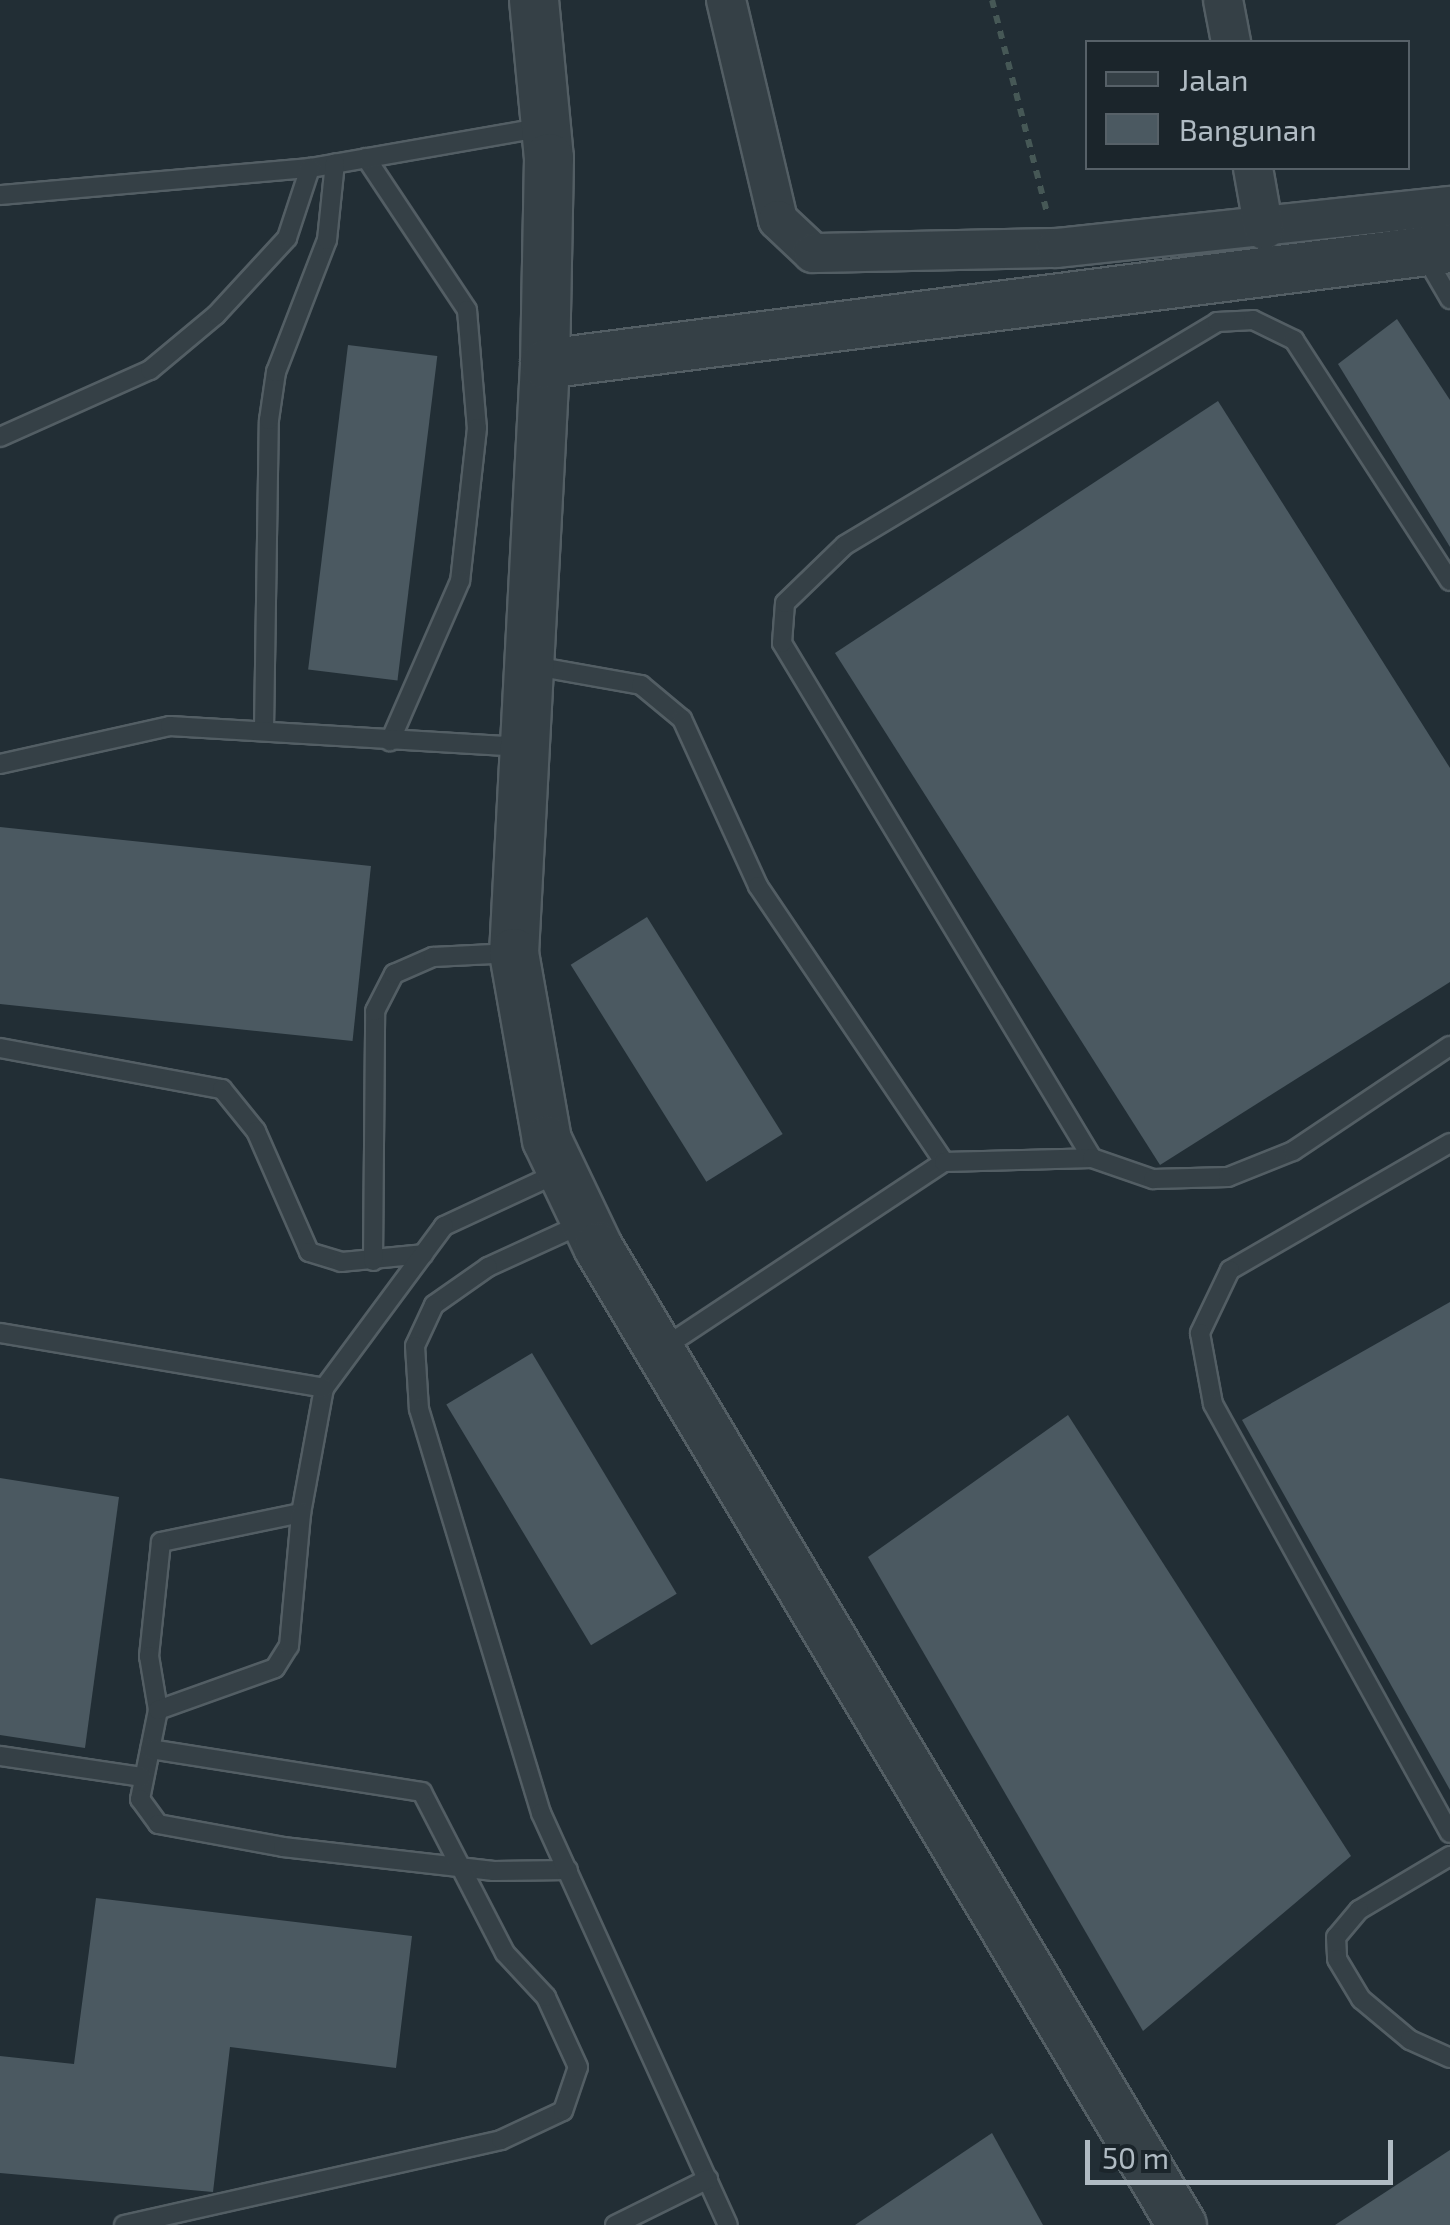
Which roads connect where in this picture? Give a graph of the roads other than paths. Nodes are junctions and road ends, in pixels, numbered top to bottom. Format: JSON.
{"nodes":[{"id":1,"x":534,"y":0,"type":"edge"},
{"id":2,"x":726,"y":0,"type":"edge"},
{"id":3,"x":1223,"y":0,"type":"edge"},
{"id":4,"x":1231,"y":40,"type":"edge"},
{"id":5,"x":546,"y":127,"type":"junction"},
{"id":6,"x":366,"y":158,"type":"junction"},
{"id":7,"x":335,"y":163,"type":"junction"},
{"id":8,"x":310,"y":168,"type":"junction"},
{"id":9,"x":1253,"y":170,"type":"edge"},
{"id":10,"x":0,"y":195,"type":"edge"},
{"id":11,"x":1450,"y":206,"type":"edge"},
{"id":12,"x":1264,"y":230,"type":"junction"},
{"id":13,"x":1436,"y":249,"type":"edge"},
{"id":14,"x":1450,"y":299,"type":"edge"},
{"id":15,"x":545,"y":364,"type":"junction"},
{"id":16,"x":0,"y":437,"type":"edge"},
{"id":17,"x":1450,"y":581,"type":"edge"},
{"id":18,"x":524,"y":664,"type":"junction"},
{"id":19,"x":264,"y":730,"type":"junction"},
{"id":20,"x":390,"y":741,"type":"junction"},
{"id":21,"x":520,"y":748,"type":"junction"},
{"id":22,"x":0,"y":764,"type":"edge"},
{"id":23,"x":514,"y":953,"type":"junction"},
{"id":24,"x":1450,"y":1046,"type":"edge"},
{"id":25,"x":0,"y":1048,"type":"edge"},
{"id":26,"x":1450,"y":1143,"type":"edge"},
{"id":27,"x":1092,"y":1158,"type":"junction"},
{"id":28,"x":944,"y":1162,"type":"junction"},
{"id":29,"x":560,"y":1172,"type":"junction"},
{"id":30,"x":586,"y":1222,"type":"junction"},
{"id":31,"x":424,"y":1254,"type":"junction"},
{"id":32,"x":373,"y":1261,"type":"junction"},
{"id":33,"x":0,"y":1332,"type":"edge"},
{"id":34,"x":660,"y":1350,"type":"junction"},
{"id":35,"x":324,"y":1388,"type":"junction"},
{"id":36,"x":301,"y":1513,"type":"junction"},
{"id":37,"x":158,"y":1710,"type":"junction"},
{"id":38,"x":150,"y":1749,"type":"junction"},
{"id":39,"x":0,"y":1756,"type":"edge"},
{"id":40,"x":142,"y":1777,"type":"junction"},
{"id":41,"x":1450,"y":1833,"type":"edge"},
{"id":42,"x":1450,"y":1856,"type":"edge"},
{"id":43,"x":465,"y":1868,"type":"junction"},
{"id":44,"x":568,"y":1870,"type":"junction"},
{"id":45,"x":1450,"y":2058,"type":"edge"},
{"id":46,"x":708,"y":2179,"type":"junction"},
{"id":47,"x":1167,"y":2218,"type":"edge"},
{"id":48,"x":124,"y":2225,"type":"edge"},
{"id":49,"x":616,"y":2225,"type":"edge"},
{"id":50,"x":728,"y":2225,"type":"edge"}],
"edges":[{"from":1,"to":5,"type":"street"},
{"from":2,"to":12,"type":"street"},
{"from":3,"to":4,"type":"street"},
{"from":5,"to":6,"type":"lane"},
{"from":5,"to":15,"type":"street"},
{"from":6,"to":7,"type":"lane"},
{"from":6,"to":20,"type":"lane"},
{"from":7,"to":8,"type":"lane"},
{"from":7,"to":19,"type":"lane"},
{"from":8,"to":10,"type":"lane"},
{"from":8,"to":16,"type":"lane"},
{"from":9,"to":12,"type":"street"},
{"from":11,"to":12,"type":"street"},
{"from":13,"to":14,"type":"lane"},
{"from":13,"to":15,"type":"street"},
{"from":15,"to":18,"type":"street"},
{"from":17,"to":27,"type":"lane"},
{"from":18,"to":21,"type":"street"},
{"from":18,"to":28,"type":"lane"},
{"from":19,"to":20,"type":"lane"},
{"from":19,"to":22,"type":"lane"},
{"from":20,"to":21,"type":"lane"},
{"from":21,"to":23,"type":"street"},
{"from":23,"to":29,"type":"street"},
{"from":23,"to":32,"type":"lane"},
{"from":24,"to":27,"type":"lane"},
{"from":25,"to":32,"type":"lane"},
{"from":26,"to":41,"type":"lane"},
{"from":27,"to":28,"type":"lane"},
{"from":28,"to":34,"type":"lane"},
{"from":29,"to":30,"type":"street"},
{"from":29,"to":31,"type":"lane"},
{"from":30,"to":34,"type":"street"},
{"from":30,"to":44,"type":"lane"},
{"from":31,"to":32,"type":"lane"},
{"from":31,"to":35,"type":"lane"},
{"from":33,"to":35,"type":"lane"},
{"from":34,"to":47,"type":"street"},
{"from":35,"to":36,"type":"lane"},
{"from":36,"to":37,"type":"lane"},
{"from":36,"to":37,"type":"lane"},
{"from":37,"to":38,"type":"lane"},
{"from":38,"to":40,"type":"lane"},
{"from":38,"to":43,"type":"lane"},
{"from":39,"to":40,"type":"lane"},
{"from":40,"to":43,"type":"lane"},
{"from":42,"to":45,"type":"lane"},
{"from":43,"to":44,"type":"lane"},
{"from":43,"to":48,"type":"lane"},
{"from":44,"to":46,"type":"lane"},
{"from":46,"to":49,"type":"lane"},
{"from":46,"to":50,"type":"lane"}]}
